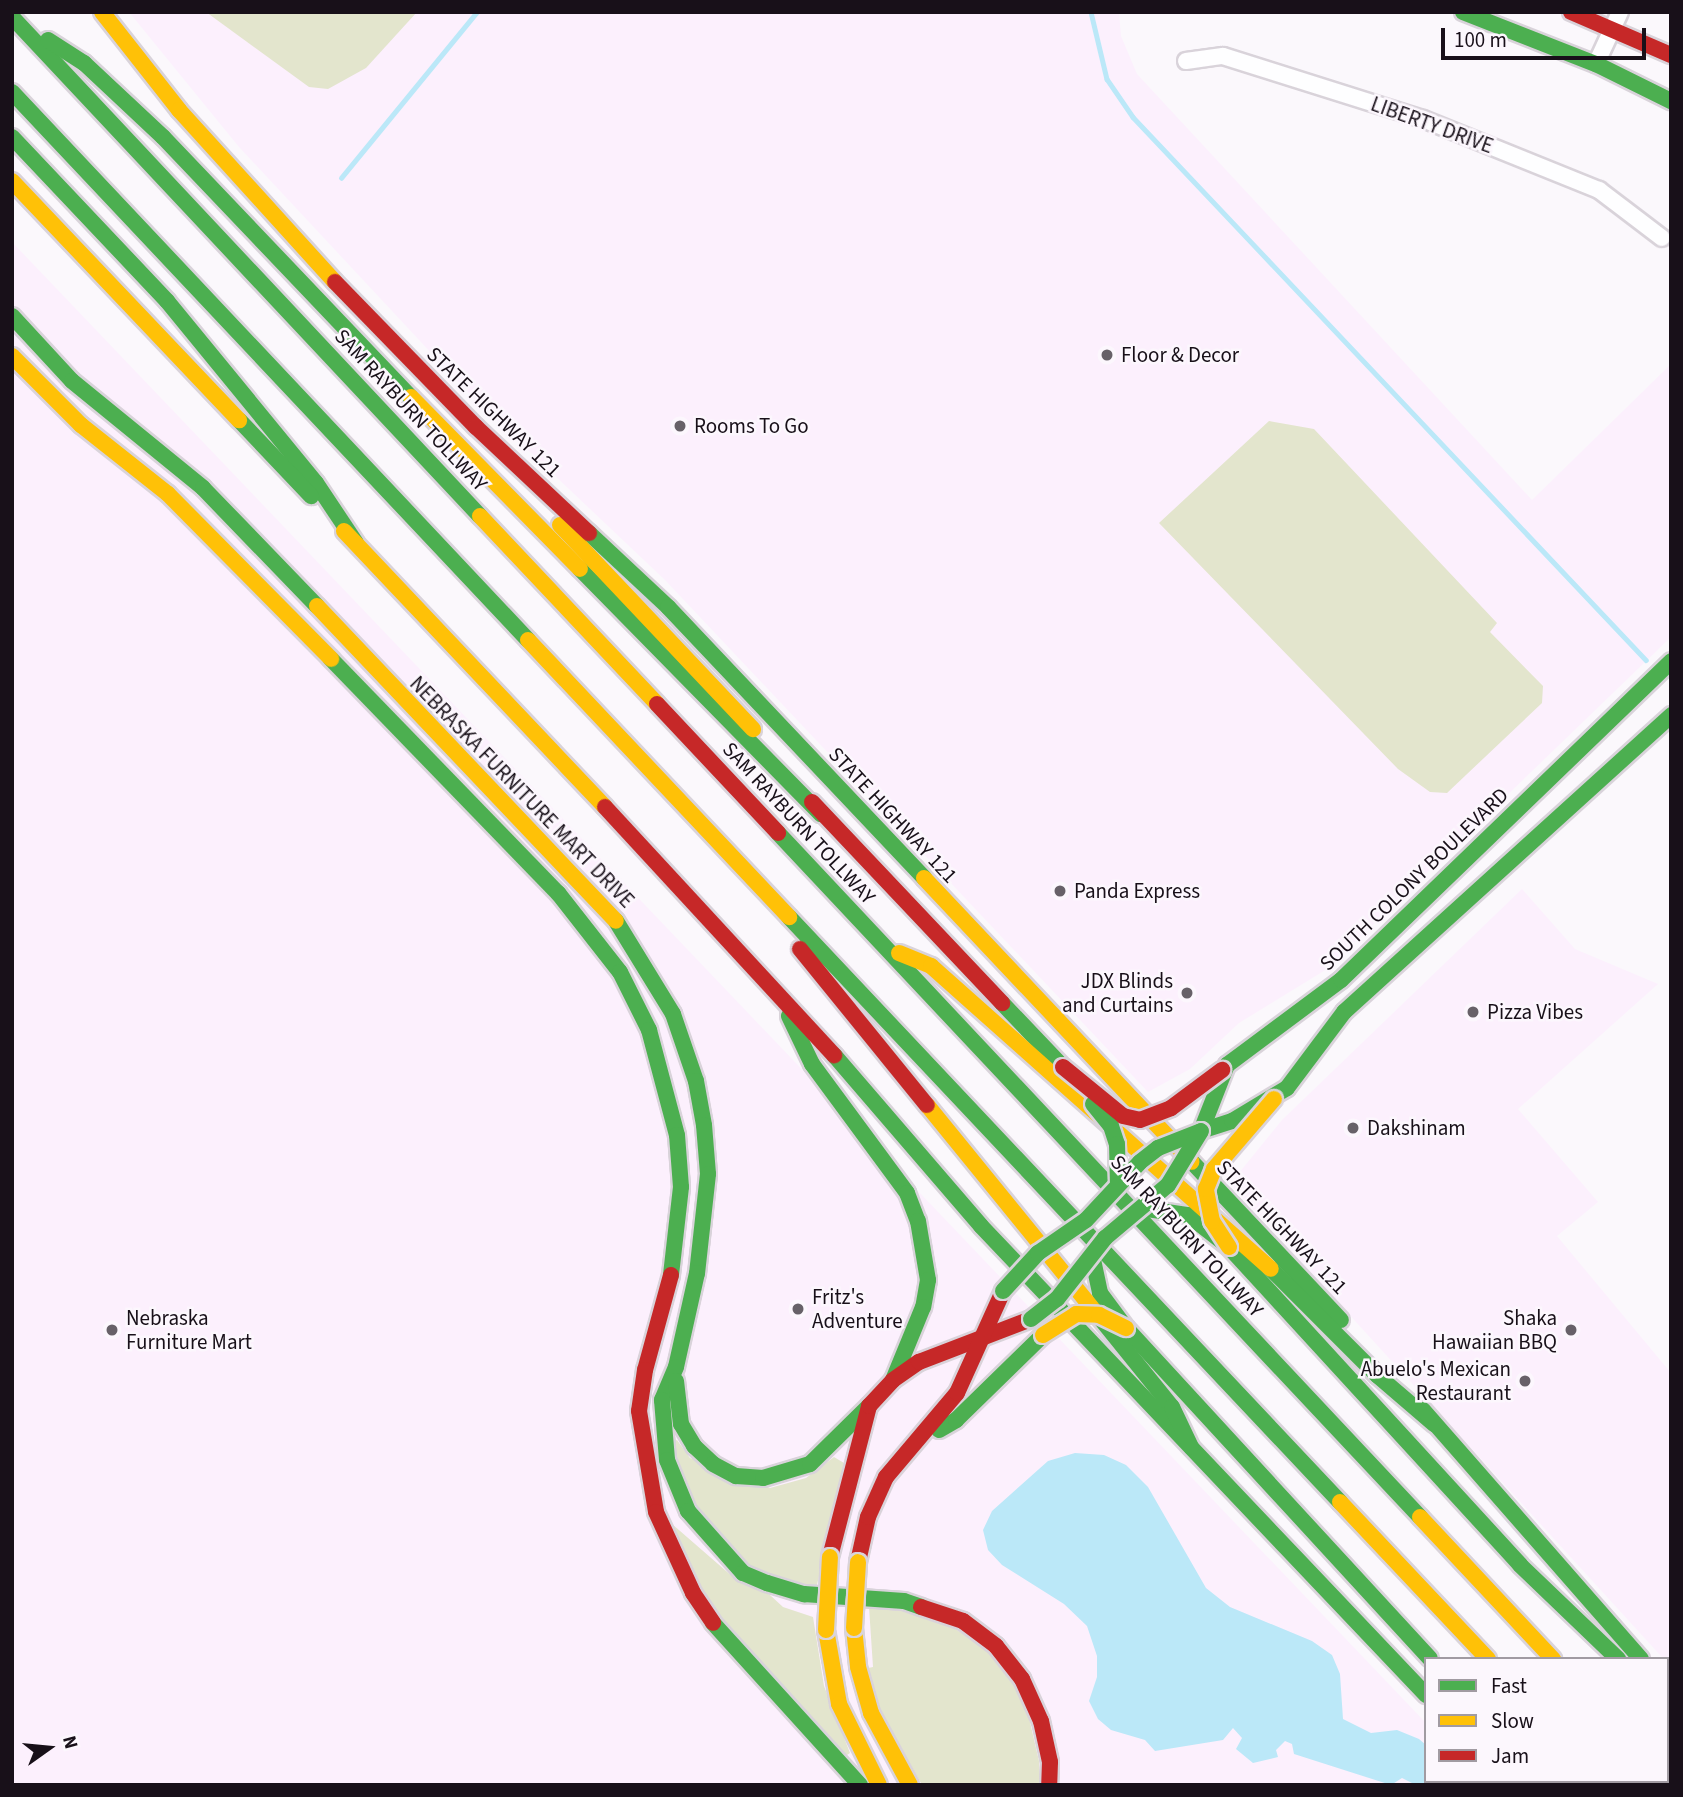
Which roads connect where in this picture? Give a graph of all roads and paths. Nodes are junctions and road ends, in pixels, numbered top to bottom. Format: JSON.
{"nodes":[{"id":1,"x":102,"y":12,"type":"edge"},
{"id":2,"x":1463,"y":12,"type":"edge"},
{"id":3,"x":1571,"y":12,"type":"edge"},
{"id":4,"x":1620,"y":12,"type":"edge"},
{"id":5,"x":12,"y":17,"type":"edge"},
{"id":6,"x":1612,"y":28,"type":"junction"},
{"id":7,"x":1671,"y":55,"type":"edge"},
{"id":8,"x":1186,"y":61,"type":"dead end"},
{"id":9,"x":1596,"y":64,"type":"junction"},
{"id":10,"x":12,"y":92,"type":"edge"},
{"id":11,"x":1671,"y":101,"type":"edge"},
{"id":12,"x":12,"y":137,"type":"edge"},
{"id":13,"x":12,"y":181,"type":"edge"},
{"id":14,"x":1662,"y":238,"type":"dead end"},
{"id":15,"x":12,"y":316,"type":"edge"},
{"id":16,"x":12,"y":356,"type":"edge"},
{"id":17,"x":476,"y":427,"type":"junction"},
{"id":18,"x":356,"y":543,"type":"junction"},
{"id":19,"x":1671,"y":661,"type":"edge"},
{"id":20,"x":1671,"y":715,"type":"edge"},
{"id":21,"x":821,"y":814,"type":"junction"},
{"id":22,"x":1471,"y":852,"type":"junction"},
{"id":23,"x":740,"y":864,"type":"junction"},
{"id":24,"x":1455,"y":868,"type":"junction"},
{"id":25,"x":1494,"y":880,"type":"junction"},
{"id":26,"x":1480,"y":893,"type":"junction"},
{"id":27,"x":889,"y":950,"type":"junction"},
{"id":28,"x":776,"y":988,"type":"junction"},
{"id":29,"x":1063,"y":1067,"type":"junction"},
{"id":30,"x":1222,"y":1070,"type":"junction"},
{"id":31,"x":1280,"y":1093,"type":"junction"},
{"id":32,"x":1201,"y":1130,"type":"junction"},
{"id":33,"x":1118,"y":1184,"type":"junction"},
{"id":34,"x":1140,"y":1208,"type":"junction"},
{"id":35,"x":1229,"y":1247,"type":"junction"},
{"id":36,"x":1092,"y":1255,"type":"junction"},
{"id":37,"x":1126,"y":1328,"type":"junction"},
{"id":38,"x":979,"y":1340,"type":"junction"},
{"id":39,"x":676,"y":1367,"type":"junction"},
{"id":40,"x":892,"y":1380,"type":"junction"},
{"id":41,"x":869,"y":1406,"type":"junction"},
{"id":42,"x":1434,"y":1424,"type":"junction"},
{"id":43,"x":916,"y":1445,"type":"junction"},
{"id":44,"x":1192,"y":1447,"type":"junction"},
{"id":45,"x":646,"y":1462,"type":"junction"},
{"id":46,"x":743,"y":1573,"type":"junction"},
{"id":47,"x":1428,"y":1657,"type":"edge"},
{"id":48,"x":1486,"y":1657,"type":"edge"},
{"id":49,"x":1551,"y":1657,"type":"edge"},
{"id":50,"x":1616,"y":1657,"type":"edge"},
{"id":51,"x":1639,"y":1657,"type":"edge"},
{"id":52,"x":1424,"y":1693,"type":"edge"},
{"id":53,"x":860,"y":1785,"type":"edge"},
{"id":54,"x":879,"y":1785,"type":"edge"},
{"id":55,"x":910,"y":1785,"type":"edge"},
{"id":56,"x":1049,"y":1785,"type":"edge"}],
"edges":[{"from":1,"to":17,"type":"main road","name":"STATE HIGHWAY 121"},
{"from":2,"to":9,"type":"main road"},
{"from":3,"to":6,"type":"main road"},
{"from":4,"to":6,"type":"street"},
{"from":5,"to":21,"type":"main road"},
{"from":5,"to":27,"type":"main road","name":"SAM RAYBURN TOLLWAY"},
{"from":6,"to":7,"type":"main road"},
{"from":6,"to":9,"type":"street"},
{"from":8,"to":14,"type":"street","name":"LIBERTY DRIVE"},
{"from":9,"to":11,"type":"main road"},
{"from":10,"to":23,"type":"main road"},
{"from":12,"to":18,"type":"main road"},
{"from":13,"to":18,"type":"main road"},
{"from":15,"to":39,"type":"main road","name":"NEBRASKA FURNITURE MART DRIVE"},
{"from":16,"to":45,"type":"main road"},
{"from":17,"to":21,"type":"main road"},
{"from":17,"to":42,"type":"main road","name":"STATE HIGHWAY 121"},
{"from":18,"to":28,"type":"main road"},
{"from":19,"to":22,"type":"main road","name":"SOUTH COLONY BOULEVARD"},
{"from":20,"to":25,"type":"main road"},
{"from":21,"to":29,"type":"main road"},
{"from":22,"to":24,"type":"main road","name":"SOUTH COLONY BOULEVARD"},
{"from":22,"to":25,"type":"main road"},
{"from":23,"to":44,"type":"main road"},
{"from":23,"to":48,"type":"main road"},
{"from":24,"to":26,"type":"main road"},
{"from":24,"to":30,"type":"main road","name":"SOUTH COLONY BOULEVARD"},
{"from":25,"to":26,"type":"main road"},
{"from":26,"to":31,"type":"main road"},
{"from":27,"to":42,"type":"main road"},
{"from":27,"to":49,"type":"main road","name":"SAM RAYBURN TOLLWAY"},
{"from":28,"to":40,"type":"main road"},
{"from":28,"to":44,"type":"main road"},
{"from":29,"to":30,"type":"main road","name":"SOUTH COLONY BOULEVARD","bridge":true},
{"from":29,"to":33,"type":"main road","bridge":true},
{"from":30,"to":32,"type":"main road"},
{"from":31,"to":32,"type":"main road","bridge":true},
{"from":31,"to":35,"type":"main road","bridge":true},
{"from":32,"to":33,"type":"main road","bridge":true},
{"from":32,"to":34,"type":"main road","bridge":true},
{"from":33,"to":38,"type":"main road","bridge":true},
{"from":34,"to":35,"type":"main road","bridge":true},
{"from":34,"to":36,"type":"main road","bridge":true},
{"from":35,"to":50,"type":"main road"},
{"from":36,"to":37,"type":"main road","bridge":true},
{"from":36,"to":38,"type":"main road","bridge":true},
{"from":37,"to":43,"type":"main road","bridge":true},
{"from":37,"to":47,"type":"main road"},
{"from":38,"to":40,"type":"main road"},
{"from":38,"to":43,"type":"main road"},
{"from":39,"to":41,"type":"main road"},
{"from":39,"to":46,"type":"main road","name":"NEBRASKA FURNITURE MART DRIVE"},
{"from":40,"to":41,"type":"main road"},
{"from":41,"to":54,"type":"main road","bridge":true},
{"from":42,"to":51,"type":"main road","name":"STATE HIGHWAY 121"},
{"from":43,"to":55,"type":"main road","bridge":true},
{"from":44,"to":52,"type":"main road"},
{"from":45,"to":46,"type":"main road"},
{"from":45,"to":53,"type":"main road"},
{"from":46,"to":56,"type":"main road","name":"NEBRASKA FURNITURE MART DRIVE"}]}
